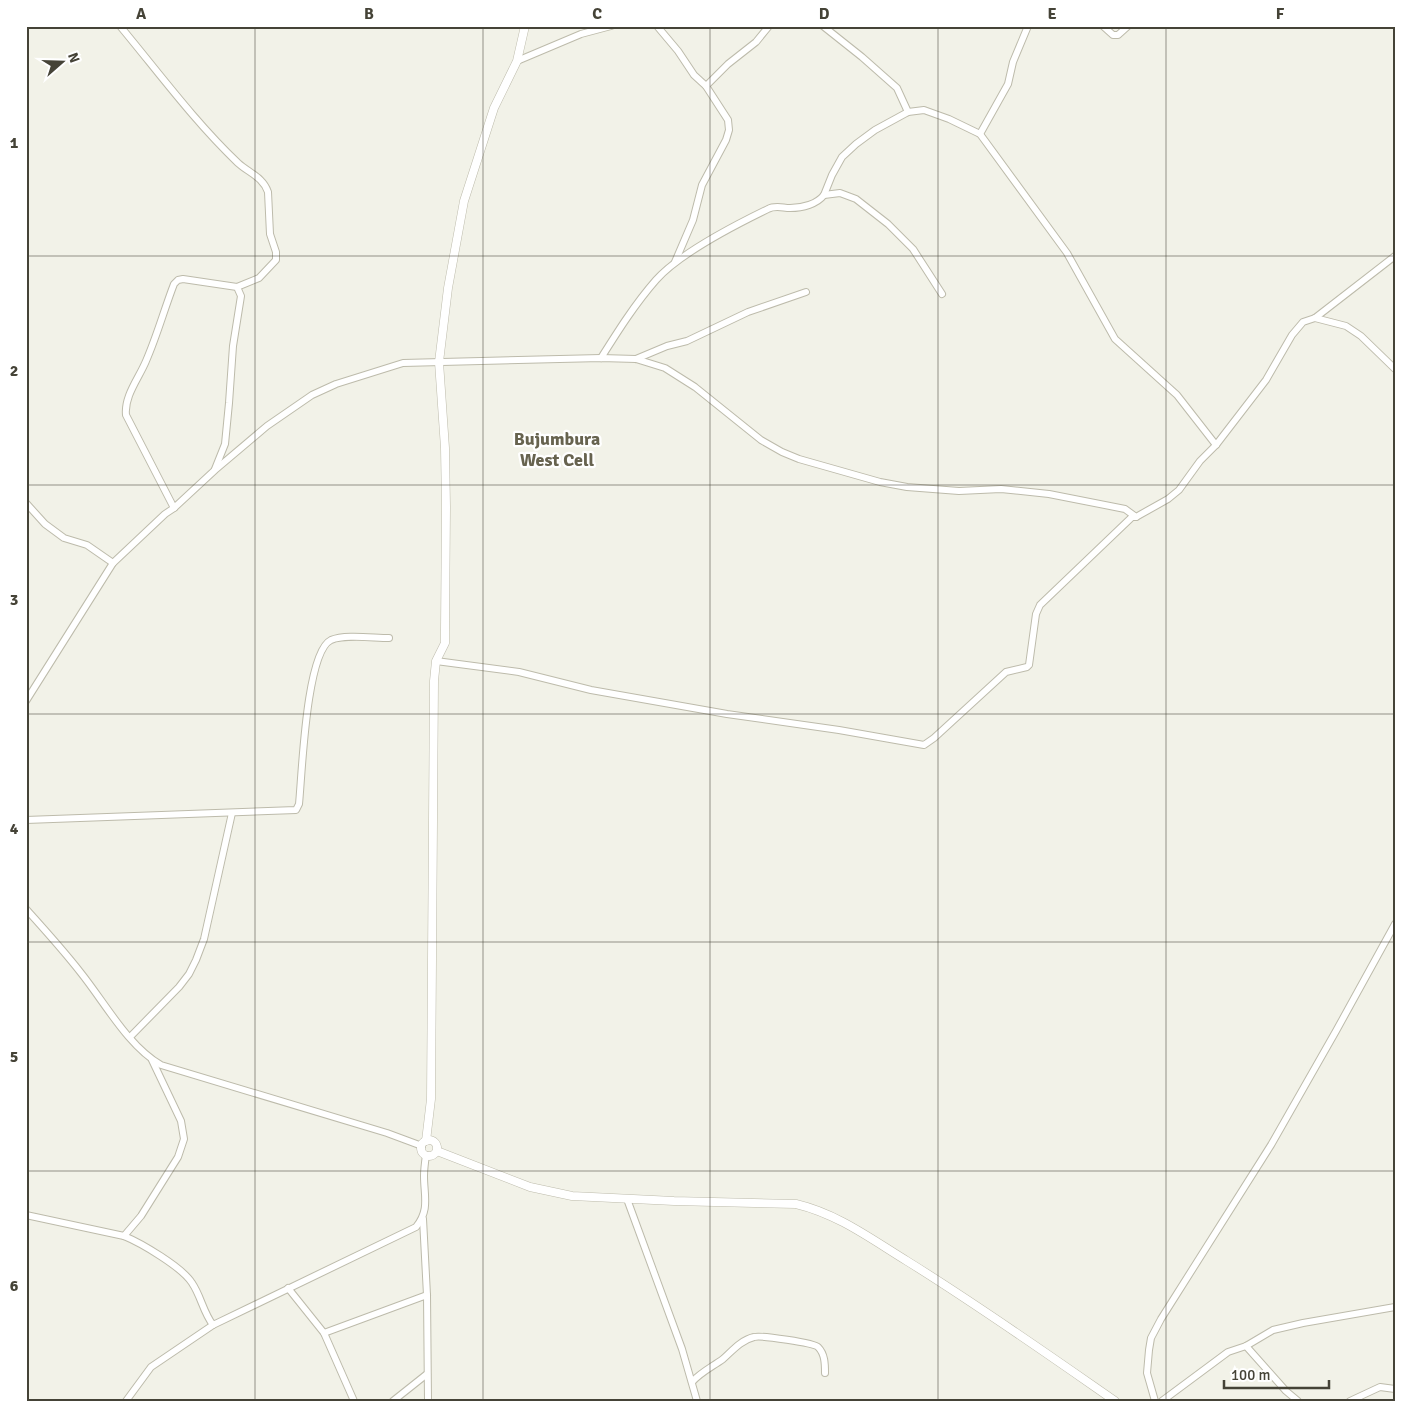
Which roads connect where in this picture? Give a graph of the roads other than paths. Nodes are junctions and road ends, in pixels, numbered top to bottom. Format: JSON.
{"nodes":[{"id":1,"x":120,"y":26,"type":"edge"},
{"id":2,"x":525,"y":26,"type":"edge"},
{"id":3,"x":611,"y":26,"type":"edge"},
{"id":4,"x":656,"y":26,"type":"edge"},
{"id":5,"x":770,"y":26,"type":"edge"},
{"id":6,"x":823,"y":26,"type":"edge"},
{"id":7,"x":1028,"y":26,"type":"edge"},
{"id":8,"x":1103,"y":26,"type":"edge"},
{"id":9,"x":1128,"y":26,"type":"edge"},
{"id":10,"x":517,"y":61,"type":"junction"},
{"id":11,"x":706,"y":86,"type":"junction"},
{"id":12,"x":908,"y":112,"type":"junction"},
{"id":13,"x":980,"y":134,"type":"junction"},
{"id":14,"x":824,"y":195,"type":"junction"},
{"id":15,"x":1395,"y":256,"type":"edge"},
{"id":16,"x":674,"y":263,"type":"junction"},
{"id":17,"x":237,"y":288,"type":"junction"},
{"id":18,"x":806,"y":292,"type":"dead end"},
{"id":19,"x":942,"y":294,"type":"dead end"},
{"id":20,"x":1314,"y":318,"type":"junction"},
{"id":21,"x":601,"y":358,"type":"junction"},
{"id":22,"x":636,"y":358,"type":"junction"},
{"id":23,"x":440,"y":362,"type":"junction"},
{"id":24,"x":1395,"y":369,"type":"edge"},
{"id":25,"x":1216,"y":445,"type":"junction"},
{"id":26,"x":215,"y":470,"type":"junction"},
{"id":27,"x":26,"y":503,"type":"edge"},
{"id":28,"x":174,"y":508,"type":"junction"},
{"id":29,"x":1136,"y":517,"type":"junction"},
{"id":30,"x":113,"y":563,"type":"junction"},
{"id":31,"x":389,"y":638,"type":"dead end"},
{"id":32,"x":436,"y":661,"type":"junction"},
{"id":33,"x":26,"y":701,"type":"edge"},
{"id":34,"x":232,"y":813,"type":"junction"},
{"id":35,"x":26,"y":820,"type":"edge"},
{"id":36,"x":26,"y":909,"type":"edge"},
{"id":37,"x":1395,"y":924,"type":"edge"},
{"id":38,"x":130,"y":1036,"type":"junction"},
{"id":39,"x":151,"y":1059,"type":"junction"},
{"id":40,"x":424,"y":1144,"type":"junction"},
{"id":41,"x":437,"y":1151,"type":"junction"},
{"id":42,"x":426,"y":1155,"type":"junction"},
{"id":43,"x":627,"y":1200,"type":"junction"},
{"id":44,"x":26,"y":1215,"type":"edge"},
{"id":45,"x":423,"y":1220,"type":"junction"},
{"id":46,"x":124,"y":1236,"type":"junction"},
{"id":47,"x":288,"y":1288,"type":"junction"},
{"id":48,"x":427,"y":1294,"type":"junction"},
{"id":49,"x":1395,"y":1307,"type":"edge"},
{"id":50,"x":212,"y":1325,"type":"junction"},
{"id":51,"x":324,"y":1332,"type":"junction"},
{"id":52,"x":1246,"y":1346,"type":"junction"},
{"id":53,"x":825,"y":1373,"type":"dead end"},
{"id":54,"x":427,"y":1374,"type":"junction"},
{"id":55,"x":692,"y":1382,"type":"junction"},
{"id":56,"x":1395,"y":1389,"type":"edge"},
{"id":57,"x":126,"y":1401,"type":"edge"},
{"id":58,"x":354,"y":1401,"type":"edge"},
{"id":59,"x":394,"y":1401,"type":"edge"},
{"id":60,"x":428,"y":1401,"type":"edge"},
{"id":61,"x":697,"y":1401,"type":"edge"},
{"id":62,"x":1115,"y":1401,"type":"edge"},
{"id":63,"x":1155,"y":1401,"type":"edge"},
{"id":64,"x":1162,"y":1401,"type":"edge"},
{"id":65,"x":1298,"y":1401,"type":"edge"},
{"id":66,"x":1350,"y":1401,"type":"edge"}],
"edges":[{"from":1,"to":17,"type":"street"},
{"from":2,"to":10,"type":"street"},
{"from":3,"to":10,"type":"street"},
{"from":4,"to":11,"type":"street"},
{"from":5,"to":11,"type":"street"},
{"from":6,"to":12,"type":"street"},
{"from":7,"to":13,"type":"street"},
{"from":8,"to":9,"type":"street"},
{"from":10,"to":23,"type":"street"},
{"from":11,"to":16,"type":"street"},
{"from":12,"to":13,"type":"street"},
{"from":12,"to":14,"type":"street"},
{"from":13,"to":25,"type":"street"},
{"from":14,"to":16,"type":"street"},
{"from":14,"to":19,"type":"street"},
{"from":15,"to":20,"type":"street"},
{"from":16,"to":21,"type":"street"},
{"from":17,"to":26,"type":"street"},
{"from":17,"to":28,"type":"street"},
{"from":18,"to":22,"type":"street"},
{"from":20,"to":24,"type":"street"},
{"from":20,"to":25,"type":"street"},
{"from":21,"to":22,"type":"street"},
{"from":21,"to":23,"type":"street"},
{"from":22,"to":29,"type":"street"},
{"from":23,"to":26,"type":"street"},
{"from":23,"to":32,"type":"street"},
{"from":25,"to":29,"type":"street"},
{"from":26,"to":28,"type":"street"},
{"from":27,"to":30,"type":"street"},
{"from":28,"to":30,"type":"street"},
{"from":29,"to":32,"type":"street"},
{"from":30,"to":33,"type":"street"},
{"from":31,"to":34,"type":"street"},
{"from":32,"to":40,"type":"street"},
{"from":34,"to":35,"type":"street"},
{"from":34,"to":38,"type":"street"},
{"from":36,"to":38,"type":"street"},
{"from":37,"to":63,"type":"street"},
{"from":38,"to":39,"type":"street"},
{"from":39,"to":40,"type":"street"},
{"from":39,"to":46,"type":"street"},
{"from":40,"to":41,"type":"street"},
{"from":40,"to":42,"type":"street"},
{"from":41,"to":42,"type":"street"},
{"from":41,"to":43,"type":"street"},
{"from":42,"to":45,"type":"street"},
{"from":43,"to":55,"type":"street"},
{"from":43,"to":62,"type":"street"},
{"from":44,"to":46,"type":"street"},
{"from":45,"to":47,"type":"street"},
{"from":45,"to":48,"type":"street"},
{"from":46,"to":50,"type":"street"},
{"from":47,"to":50,"type":"street"},
{"from":47,"to":51,"type":"street"},
{"from":48,"to":51,"type":"street"},
{"from":48,"to":54,"type":"street"},
{"from":49,"to":52,"type":"street"},
{"from":50,"to":57,"type":"street"},
{"from":51,"to":58,"type":"street"},
{"from":52,"to":64,"type":"street"},
{"from":52,"to":65,"type":"street"},
{"from":53,"to":55,"type":"street"},
{"from":54,"to":59,"type":"street"},
{"from":54,"to":60,"type":"street"},
{"from":55,"to":61,"type":"street"},
{"from":56,"to":66,"type":"street"}]}
